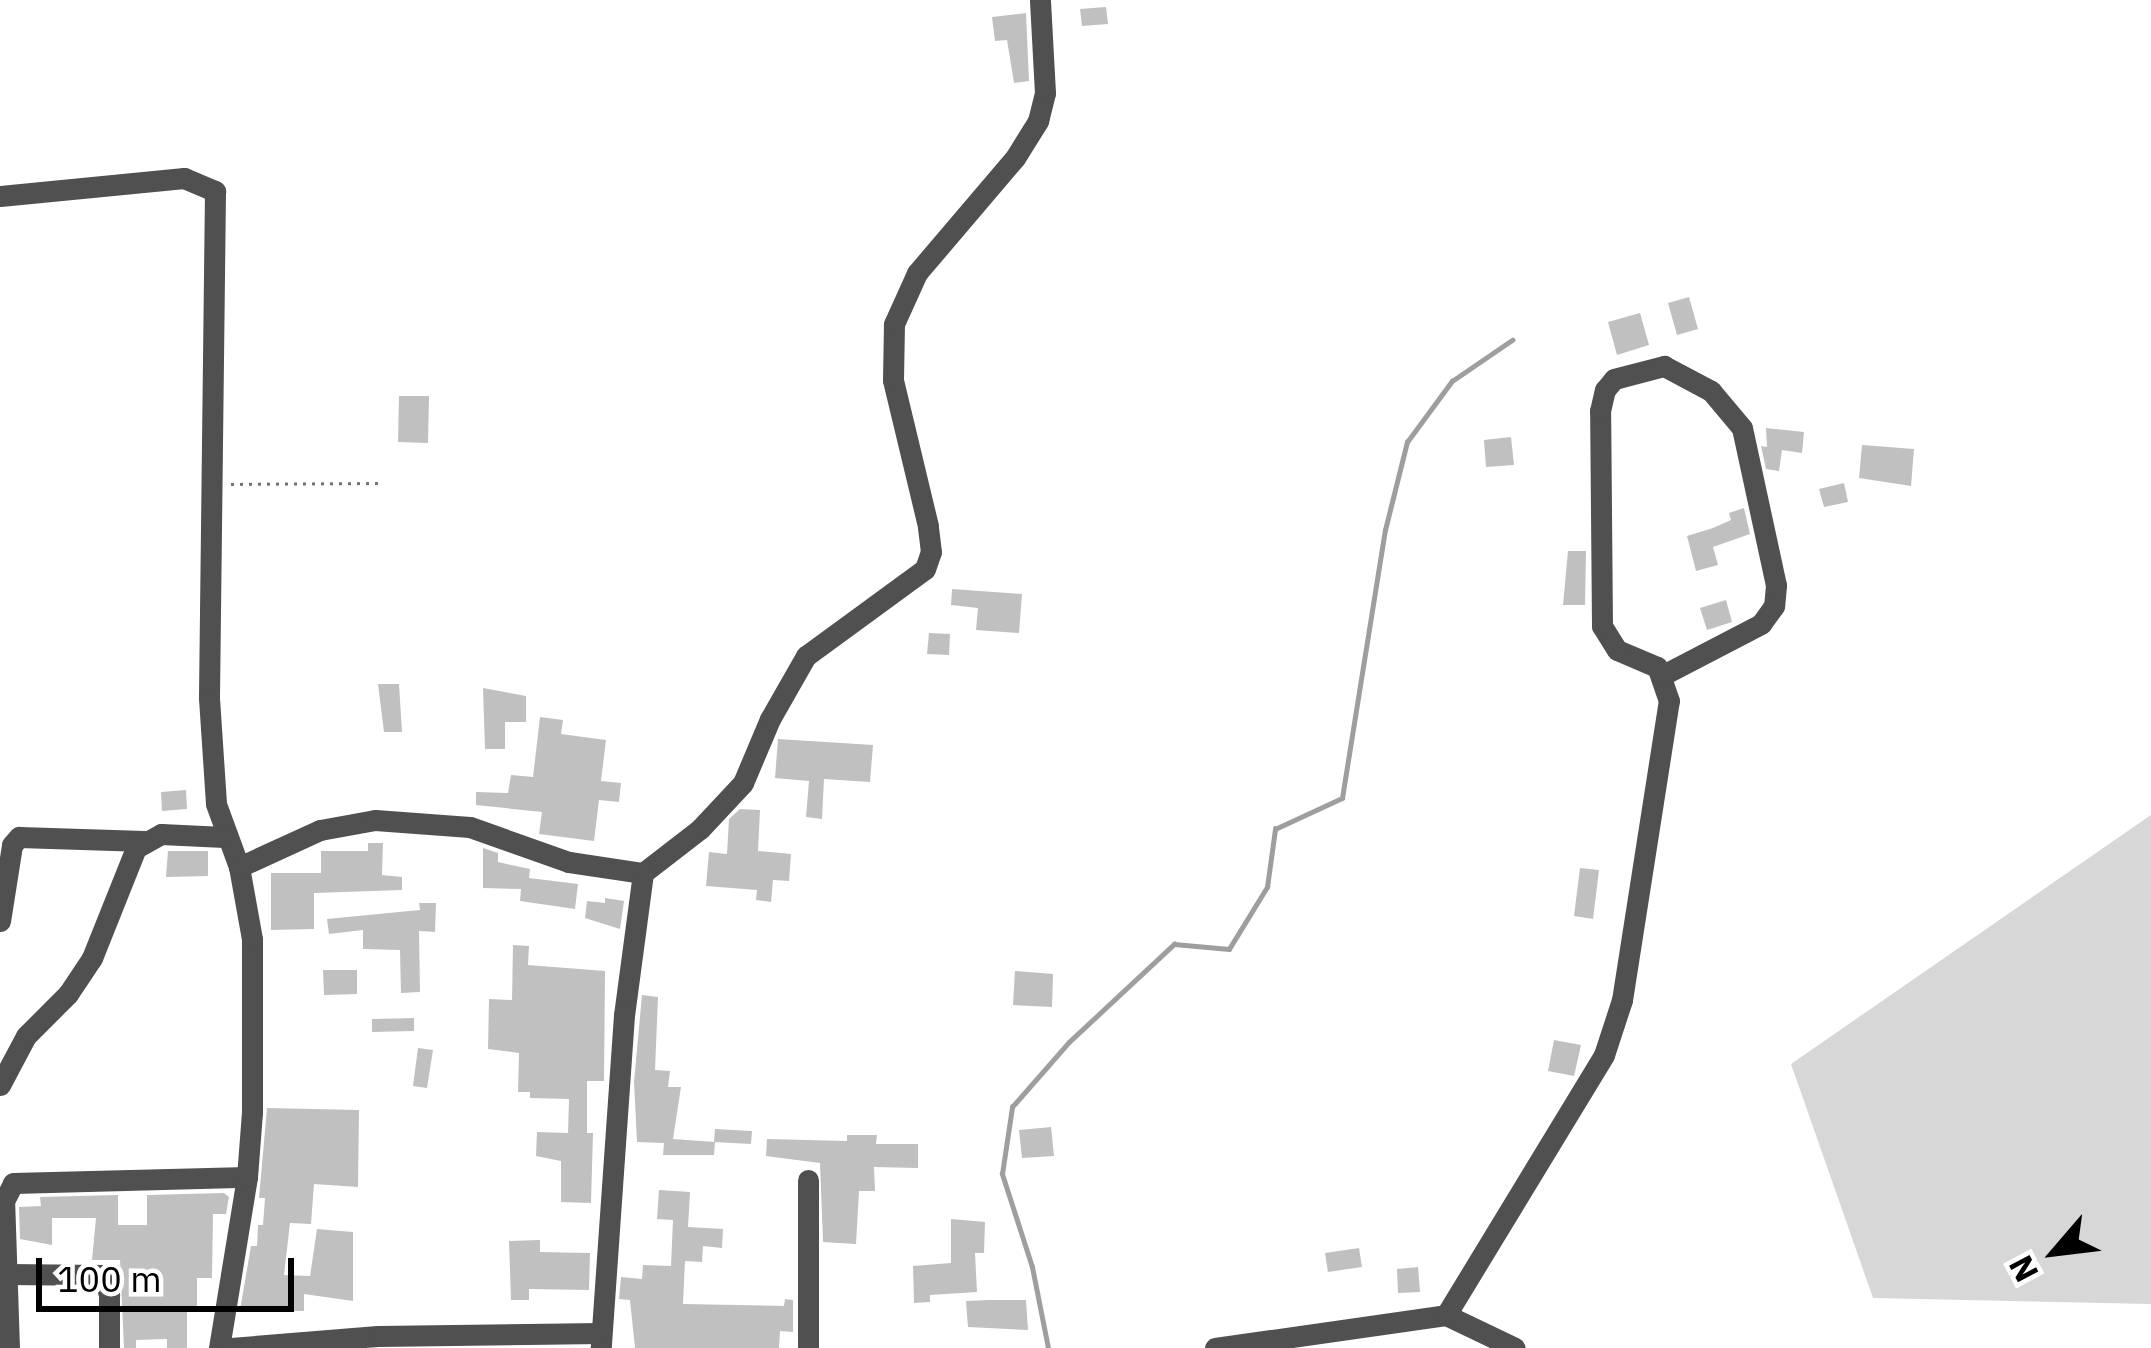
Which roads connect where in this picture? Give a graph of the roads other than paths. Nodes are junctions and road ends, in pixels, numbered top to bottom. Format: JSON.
{"nodes":[{"id":1,"x":1040,"y":0,"type":"edge"},
{"id":2,"x":0,"y":196,"type":"edge"},
{"id":3,"x":1663,"y":675,"type":"junction"},
{"id":4,"x":224,"y":837,"type":"junction"},
{"id":5,"x":144,"y":841,"type":"junction"},
{"id":6,"x":238,"y":867,"type":"junction"},
{"id":7,"x":643,"y":873,"type":"junction"},
{"id":8,"x":0,"y":921,"type":"edge"},
{"id":9,"x":0,"y":1084,"type":"edge"},
{"id":10,"x":247,"y":1177,"type":"junction"},
{"id":11,"x":808,"y":1180,"type":"dead end"},
{"id":12,"x":7,"y":1274,"type":"junction"},
{"id":13,"x":1447,"y":1315,"type":"junction"},
{"id":14,"x":602,"y":1341,"type":"edge"},
{"id":15,"x":9,"y":1348,"type":"edge"},
{"id":16,"x":109,"y":1348,"type":"edge"},
{"id":17,"x":219,"y":1348,"type":"edge"},
{"id":18,"x":231,"y":1348,"type":"edge"},
{"id":19,"x":808,"y":1348,"type":"edge"},
{"id":20,"x":1215,"y":1348,"type":"edge"},
{"id":21,"x":1515,"y":1348,"type":"edge"}],
"edges":[{"from":1,"to":7,"type":"street"},
{"from":2,"to":4,"type":"street"},
{"from":3,"to":3,"type":"street"},
{"from":3,"to":13,"type":"street"},
{"from":4,"to":5,"type":"street"},
{"from":4,"to":6,"type":"street"},
{"from":5,"to":8,"type":"street"},
{"from":5,"to":9,"type":"street"},
{"from":6,"to":7,"type":"street"},
{"from":6,"to":10,"type":"street"},
{"from":7,"to":14,"type":"street"},
{"from":10,"to":12,"type":"street"},
{"from":10,"to":17,"type":"street"},
{"from":11,"to":19,"type":"street"},
{"from":12,"to":15,"type":"street"},
{"from":12,"to":16,"type":"street"},
{"from":13,"to":20,"type":"street"},
{"from":13,"to":21,"type":"street"},
{"from":14,"to":18,"type":"street"}]}
